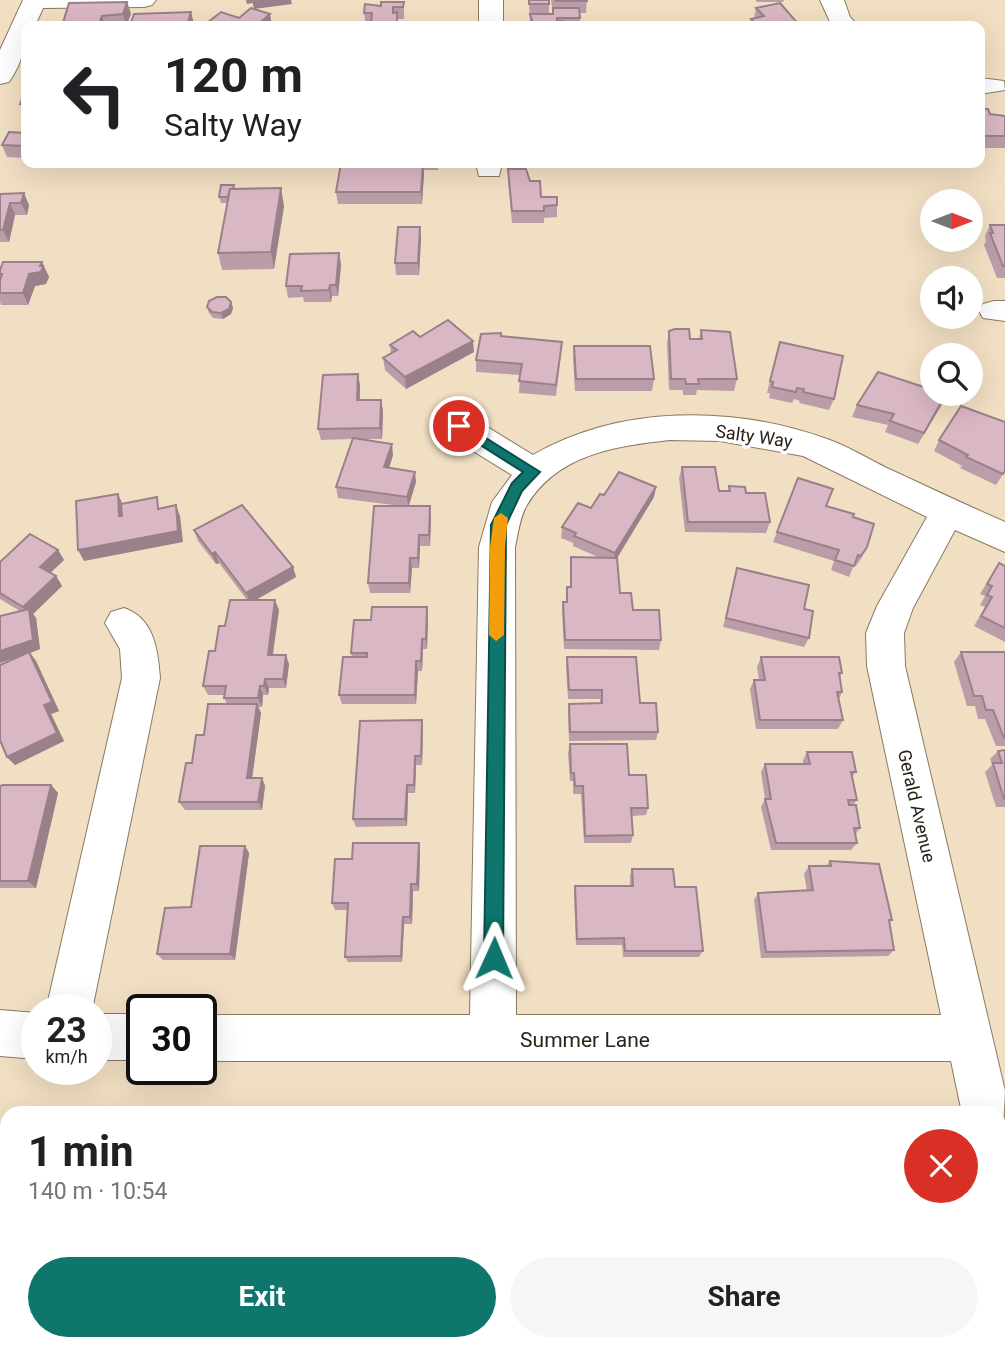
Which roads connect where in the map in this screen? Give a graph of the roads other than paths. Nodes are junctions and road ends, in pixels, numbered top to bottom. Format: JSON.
{"nodes":[{"id":1,"x":35,"y":0,"type":"edge"},
{"id":2,"x":144,"y":0,"type":"edge"},
{"id":3,"x":491,"y":0,"type":"edge"},
{"id":4,"x":832,"y":0,"type":"edge"},
{"id":5,"x":25,"y":21,"type":"edge"},
{"id":6,"x":491,"y":21,"type":"edge"},
{"id":7,"x":840,"y":21,"type":"edge"},
{"id":8,"x":21,"y":31,"type":"edge"},
{"id":9,"x":0,"y":77,"type":"edge"},
{"id":10,"x":459,"y":426,"type":"dead end"},
{"id":11,"x":533,"y":472,"type":"junction"},
{"id":12,"x":948,"y":511,"type":"junction"},
{"id":13,"x":1005,"y":538,"type":"edge"},
{"id":14,"x":124,"y":623,"type":"dead end"},
{"id":15,"x":72,"y":994,"type":"edge"},
{"id":16,"x":0,"y":1033,"type":"edge"},
{"id":17,"x":21,"y":1035,"type":"edge"},
{"id":18,"x":217,"y":1038,"type":"edge"},
{"id":19,"x":968,"y":1038,"type":"junction"},
{"id":20,"x":493,"y":1040,"type":"junction"},
{"id":21,"x":984,"y":1106,"type":"edge"}],
"edges":[{"from":1,"to":2,"type":"street"},
{"from":1,"to":5,"type":"street"},
{"from":3,"to":6,"type":"street"},
{"from":4,"to":7,"type":"street"},
{"from":8,"to":9,"type":"street"},
{"from":10,"to":11,"type":"street"},
{"from":11,"to":12,"type":"street","name":"Salty Way"},
{"from":11,"to":20,"type":"street","name":"Salty Way"},
{"from":12,"to":13,"type":"street","name":"Salty Way"},
{"from":12,"to":19,"type":"street","name":"Gerald Avenue"},
{"from":14,"to":15,"type":"street"},
{"from":16,"to":17,"type":"street"},
{"from":18,"to":20,"type":"street","name":"Summer Lane"},
{"from":19,"to":20,"type":"street","name":"Summer Lane"},
{"from":19,"to":21,"type":"street","name":"Gerald Avenue"}]}
